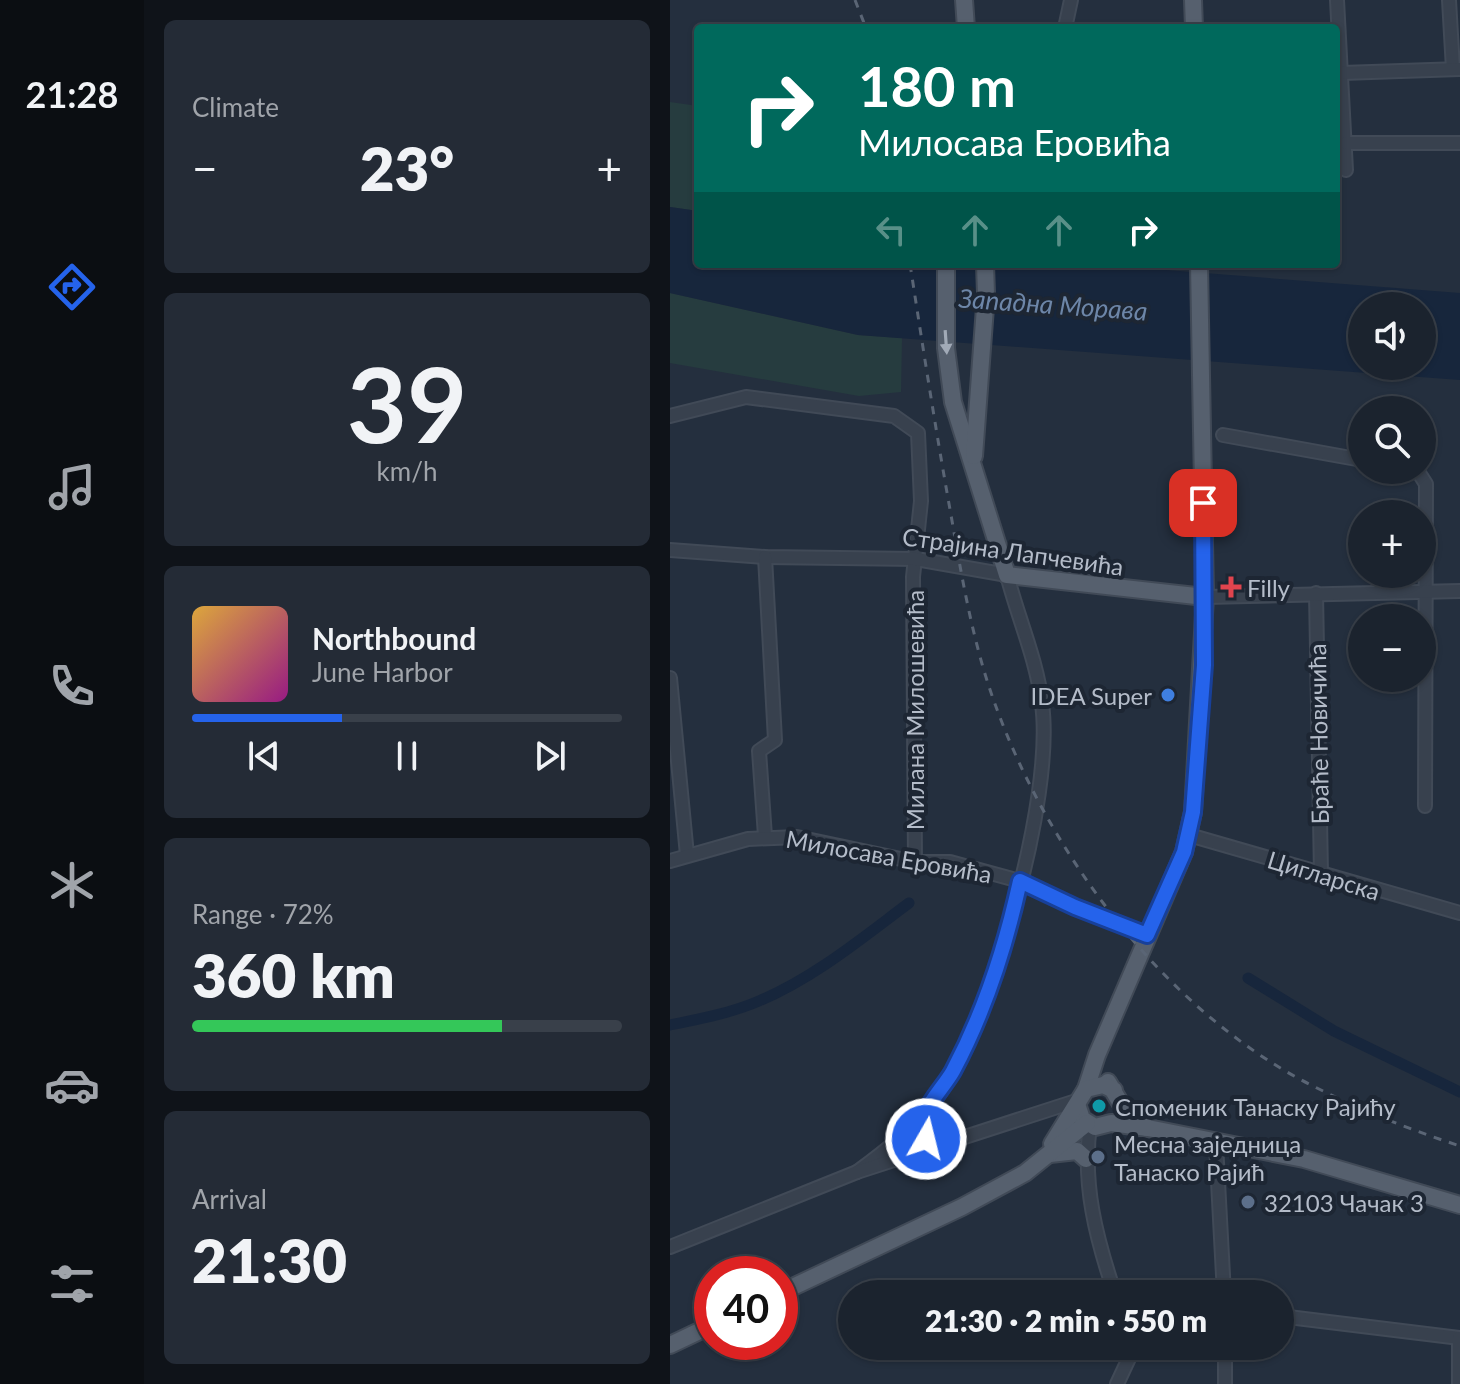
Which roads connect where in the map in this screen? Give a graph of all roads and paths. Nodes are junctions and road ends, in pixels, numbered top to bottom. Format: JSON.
{"nodes":[{"id":1,"x":954,"y":0,"type":"edge"},
{"id":2,"x":964,"y":0,"type":"edge"},
{"id":3,"x":1071,"y":0,"type":"edge"},
{"id":4,"x":1193,"y":0,"type":"edge"},
{"id":5,"x":1337,"y":0,"type":"edge"},
{"id":6,"x":1449,"y":0,"type":"edge"},
{"id":7,"x":955,"y":24,"type":"edge"},
{"id":8,"x":966,"y":24,"type":"edge"},
{"id":9,"x":1066,"y":24,"type":"edge"},
{"id":10,"x":1194,"y":24,"type":"edge"},
{"id":11,"x":1339,"y":24,"type":"edge"},
{"id":12,"x":1340,"y":44,"type":"edge"},
{"id":13,"x":1457,"y":69,"type":"edge"},
{"id":14,"x":1342,"y":73,"type":"junction"},
{"id":15,"x":1346,"y":143,"type":"junction"},
{"id":16,"x":1460,"y":143,"type":"edge"},
{"id":17,"x":1346,"y":170,"type":"dead end"},
{"id":18,"x":946,"y":268,"type":"edge"},
{"id":19,"x":985,"y":268,"type":"edge"},
{"id":20,"x":1199,"y":268,"type":"edge"},
{"id":21,"x":670,"y":416,"type":"edge"},
{"id":22,"x":970,"y":432,"type":"junction"},
{"id":23,"x":1223,"y":435,"type":"dead end"},
{"id":24,"x":1348,"y":457,"type":"edge"},
{"id":25,"x":1426,"y":484,"type":"edge"},
{"id":26,"x":670,"y":550,"type":"edge"},
{"id":27,"x":765,"y":557,"type":"junction"},
{"id":28,"x":916,"y":559,"type":"junction"},
{"id":29,"x":1007,"y":575,"type":"junction"},
{"id":30,"x":1424,"y":591,"type":"junction"},
{"id":31,"x":1460,"y":591,"type":"edge"},
{"id":32,"x":1316,"y":593,"type":"junction"},
{"id":33,"x":1205,"y":597,"type":"junction"},
{"id":34,"x":670,"y":678,"type":"edge"},
{"id":35,"x":1425,"y":806,"type":"dead end"},
{"id":36,"x":1189,"y":835,"type":"junction"},
{"id":37,"x":765,"y":836,"type":"junction"},
{"id":38,"x":687,"y":855,"type":"junction"},
{"id":39,"x":670,"y":861,"type":"edge"},
{"id":40,"x":915,"y":862,"type":"junction"},
{"id":41,"x":1321,"y":874,"type":"junction"},
{"id":42,"x":1020,"y":881,"type":"junction"},
{"id":43,"x":1460,"y":913,"type":"edge"},
{"id":44,"x":1147,"y":935,"type":"junction"},
{"id":45,"x":1097,"y":1055,"type":"junction"},
{"id":46,"x":1117,"y":1097,"type":"junction"},
{"id":47,"x":1081,"y":1099,"type":"junction"},
{"id":48,"x":921,"y":1118,"type":"junction"},
{"id":49,"x":1111,"y":1123,"type":"junction"},
{"id":50,"x":1088,"y":1124,"type":"junction"},
{"id":51,"x":1148,"y":1128,"type":"junction"},
{"id":52,"x":938,"y":1144,"type":"junction"},
{"id":53,"x":1216,"y":1144,"type":"junction"},
{"id":54,"x":1045,"y":1155,"type":"junction"},
{"id":55,"x":1086,"y":1159,"type":"junction"},
{"id":56,"x":857,"y":1172,"type":"junction"},
{"id":57,"x":1460,"y":1205,"type":"edge"},
{"id":58,"x":670,"y":1247,"type":"edge"},
{"id":59,"x":1110,"y":1280,"type":"edge"},
{"id":60,"x":1223,"y":1280,"type":"edge"},
{"id":61,"x":798,"y":1284,"type":"edge"},
{"id":62,"x":1294,"y":1318,"type":"edge"},
{"id":63,"x":694,"y":1334,"type":"edge"},
{"id":64,"x":1460,"y":1338,"type":"edge"},
{"id":65,"x":670,"y":1345,"type":"edge"},
{"id":66,"x":1128,"y":1360,"type":"edge"},
{"id":67,"x":1225,"y":1360,"type":"edge"},
{"id":68,"x":1117,"y":1384,"type":"edge"},
{"id":69,"x":1225,"y":1384,"type":"edge"},
{"id":70,"x":1459,"y":1384,"type":"edge"}],
"edges":[{"from":1,"to":7,"type":"main road"},
{"from":2,"to":8,"type":"main road"},
{"from":3,"to":9,"type":"street"},
{"from":4,"to":10,"type":"main road"},
{"from":5,"to":11,"type":"street"},
{"from":6,"to":13,"type":"street"},
{"from":12,"to":14,"type":"street"},
{"from":13,"to":14,"type":"street"},
{"from":14,"to":15,"type":"street"},
{"from":15,"to":16,"type":"street"},
{"from":15,"to":17,"type":"street"},
{"from":18,"to":22,"type":"main road","one_way":true},
{"from":19,"to":22,"type":"main road"},
{"from":20,"to":33,"type":"main road"},
{"from":21,"to":28,"type":"street","name":"Милана Милошевића"},
{"from":22,"to":29,"type":"main road"},
{"from":23,"to":24,"type":"street"},
{"from":25,"to":30,"type":"street"},
{"from":26,"to":27,"type":"street","name":"Страјина Лапчевића"},
{"from":27,"to":28,"type":"street","name":"Страјина Лапчевића"},
{"from":27,"to":37,"type":"street"},
{"from":28,"to":29,"type":"street","name":"Страјина Лапчевића"},
{"from":28,"to":40,"type":"street","name":"Милана Милошевића"},
{"from":29,"to":33,"type":"main road","name":"Страјина Лапчевића"},
{"from":29,"to":42,"type":"street"},
{"from":30,"to":31,"type":"street"},
{"from":30,"to":32,"type":"street"},
{"from":30,"to":35,"type":"street"},
{"from":32,"to":33,"type":"street"},
{"from":32,"to":41,"type":"street","name":"Браће Новичића"},
{"from":33,"to":36,"type":"main road"},
{"from":34,"to":38,"type":"street"},
{"from":36,"to":41,"type":"street","name":"Цигларска"},
{"from":36,"to":44,"type":"main road"},
{"from":37,"to":38,"type":"street","name":"Милосава Еровића"},
{"from":37,"to":40,"type":"street","name":"Милосава Еровића"},
{"from":38,"to":39,"type":"street","name":"Милосава Еровића"},
{"from":40,"to":42,"type":"street","name":"Милосава Еровића"},
{"from":41,"to":43,"type":"street","name":"Цигларска"},
{"from":42,"to":44,"type":"street","name":"Милосава Еровића"},
{"from":42,"to":48,"type":"street"},
{"from":44,"to":45,"type":"main road"},
{"from":45,"to":46,"type":"main road"},
{"from":45,"to":47,"type":"main road"},
{"from":46,"to":47,"type":"main road"},
{"from":46,"to":49,"type":"main road"},
{"from":46,"to":51,"type":"main road"},
{"from":47,"to":50,"type":"main road"},
{"from":47,"to":52,"type":"street"},
{"from":47,"to":54,"type":"main road"},
{"from":48,"to":52,"type":"street"},
{"from":48,"to":56,"type":"street"},
{"from":49,"to":50,"type":"main road"},
{"from":49,"to":51,"type":"main road"},
{"from":50,"to":54,"type":"main road"},
{"from":50,"to":55,"type":"street"},
{"from":51,"to":53,"type":"main road"},
{"from":52,"to":56,"type":"street"},
{"from":53,"to":57,"type":"main road"},
{"from":53,"to":60,"type":"street"},
{"from":54,"to":55,"type":"main road"},
{"from":54,"to":61,"type":"main road"},
{"from":55,"to":59,"type":"street"},
{"from":56,"to":58,"type":"street"},
{"from":62,"to":64,"type":"street"},
{"from":63,"to":65,"type":"main road"},
{"from":64,"to":70,"type":"street"},
{"from":66,"to":68,"type":"street"},
{"from":67,"to":69,"type":"street"}]}
